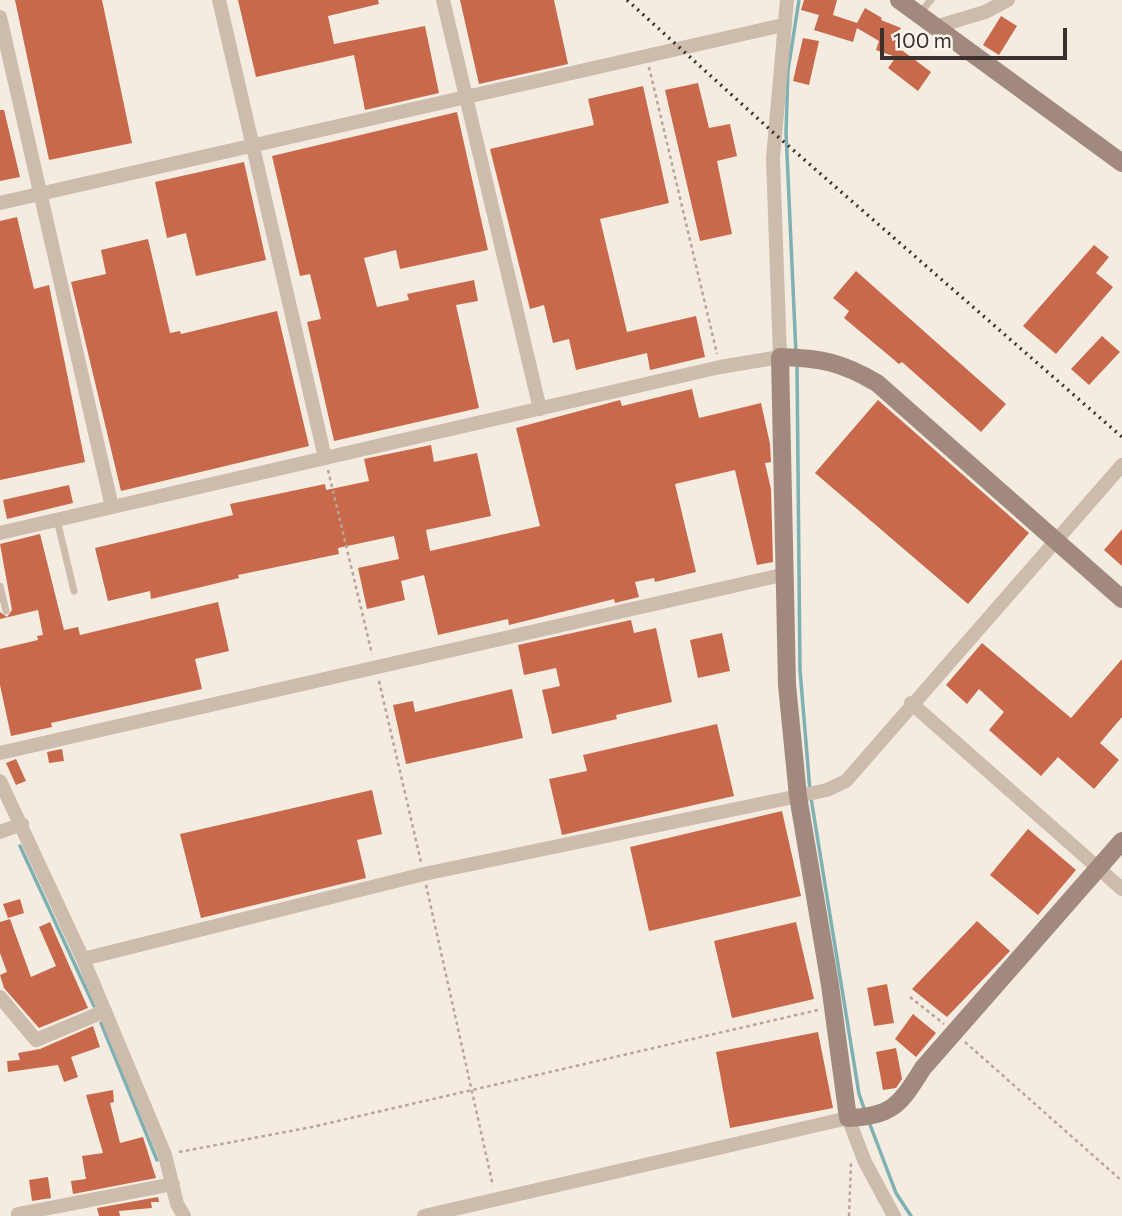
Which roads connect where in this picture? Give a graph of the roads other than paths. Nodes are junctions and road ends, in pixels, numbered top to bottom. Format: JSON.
{"nodes":[{"id":1,"x":219,"y":0,"type":"edge"},
{"id":2,"x":443,"y":0,"type":"edge"},
{"id":3,"x":787,"y":0,"type":"edge"},
{"id":4,"x":898,"y":0,"type":"edge"},
{"id":5,"x":931,"y":0,"type":"edge"},
{"id":6,"x":1008,"y":0,"type":"edge"},
{"id":7,"x":919,"y":15,"type":"junction"},
{"id":8,"x":0,"y":18,"type":"edge"},
{"id":9,"x":783,"y":25,"type":"junction"},
{"id":10,"x":935,"y":27,"type":"junction"},
{"id":11,"x":465,"y":99,"type":"junction"},
{"id":12,"x":253,"y":147,"type":"junction"},
{"id":13,"x":1122,"y":163,"type":"edge"},
{"id":14,"x":39,"y":194,"type":"junction"},
{"id":15,"x":0,"y":203,"type":"edge"},
{"id":16,"x":780,"y":357,"type":"junction"},
{"id":17,"x":540,"y":409,"type":"junction"},
{"id":18,"x":325,"y":458,"type":"junction"},
{"id":19,"x":1122,"y":465,"type":"edge"},
{"id":20,"x":111,"y":507,"type":"junction"},
{"id":21,"x":57,"y":520,"type":"junction"},
{"id":22,"x":0,"y":533,"type":"edge"},
{"id":23,"x":1056,"y":540,"type":"junction"},
{"id":24,"x":786,"y":574,"type":"junction"},
{"id":25,"x":0,"y":586,"type":"edge"},
{"id":26,"x":74,"y":591,"type":"dead end"},
{"id":27,"x":1122,"y":599,"type":"edge"},
{"id":28,"x":6,"y":611,"type":"dead end"},
{"id":29,"x":911,"y":703,"type":"junction"},
{"id":30,"x":0,"y":753,"type":"edge"},
{"id":31,"x":0,"y":781,"type":"edge"},
{"id":32,"x":798,"y":796,"type":"junction"},
{"id":33,"x":22,"y":824,"type":"junction"},
{"id":34,"x":0,"y":832,"type":"edge"},
{"id":35,"x":1122,"y":841,"type":"edge"},
{"id":36,"x":1098,"y":868,"type":"junction"},
{"id":37,"x":1122,"y":889,"type":"edge"},
{"id":38,"x":83,"y":959,"type":"junction"},
{"id":39,"x":0,"y":997,"type":"edge"},
{"id":40,"x":105,"y":1011,"type":"junction"},
{"id":41,"x":864,"y":1117,"type":"junction"},
{"id":42,"x":173,"y":1184,"type":"junction"},
{"id":43,"x":19,"y":1214,"type":"dead end"},
{"id":44,"x":184,"y":1216,"type":"edge"},
{"id":45,"x":424,"y":1216,"type":"edge"},
{"id":46,"x":894,"y":1216,"type":"edge"}],
"edges":[{"from":1,"to":12,"type":"street"},
{"from":2,"to":11,"type":"street"},
{"from":3,"to":9,"type":"street"},
{"from":4,"to":7,"type":"street"},
{"from":5,"to":7,"type":"lane"},
{"from":6,"to":10,"type":"street"},
{"from":7,"to":10,"type":"street"},
{"from":8,"to":14,"type":"street"},
{"from":9,"to":11,"type":"street"},
{"from":9,"to":16,"type":"street"},
{"from":10,"to":13,"type":"street"},
{"from":11,"to":12,"type":"street"},
{"from":11,"to":17,"type":"street"},
{"from":12,"to":14,"type":"street"},
{"from":12,"to":18,"type":"street"},
{"from":14,"to":15,"type":"street"},
{"from":14,"to":20,"type":"street"},
{"from":16,"to":17,"type":"street"},
{"from":16,"to":23,"type":"street"},
{"from":16,"to":24,"type":"street"},
{"from":17,"to":18,"type":"street"},
{"from":18,"to":20,"type":"street"},
{"from":19,"to":23,"type":"street"},
{"from":20,"to":21,"type":"street"},
{"from":21,"to":22,"type":"street"},
{"from":21,"to":26,"type":"lane"},
{"from":23,"to":27,"type":"street"},
{"from":23,"to":29,"type":"street"},
{"from":24,"to":30,"type":"street"},
{"from":24,"to":32,"type":"street"},
{"from":25,"to":28,"type":"lane"},
{"from":29,"to":32,"type":"street"},
{"from":29,"to":36,"type":"street"},
{"from":31,"to":33,"type":"street"},
{"from":32,"to":38,"type":"street"},
{"from":32,"to":41,"type":"street"},
{"from":33,"to":34,"type":"street"},
{"from":33,"to":38,"type":"street"},
{"from":35,"to":36,"type":"street"},
{"from":36,"to":37,"type":"street"},
{"from":36,"to":41,"type":"street"},
{"from":38,"to":40,"type":"street"},
{"from":39,"to":40,"type":"street"},
{"from":40,"to":42,"type":"street"},
{"from":41,"to":45,"type":"street"},
{"from":41,"to":46,"type":"street"},
{"from":42,"to":43,"type":"street"},
{"from":42,"to":44,"type":"street"}]}
